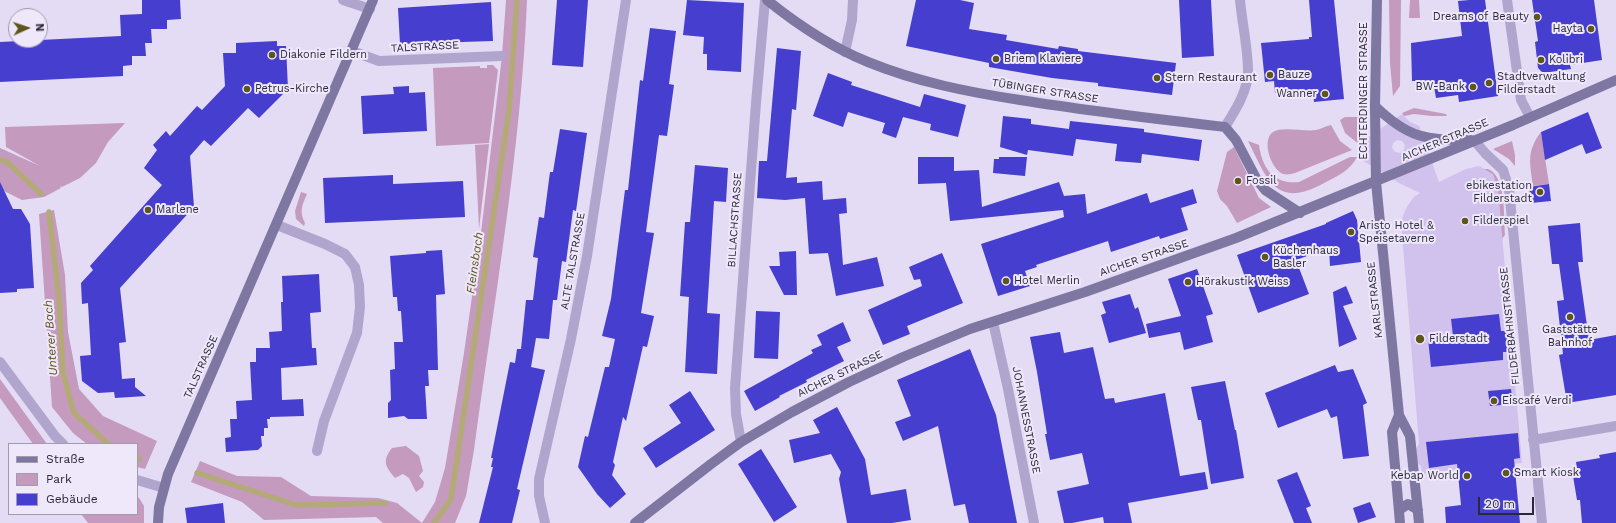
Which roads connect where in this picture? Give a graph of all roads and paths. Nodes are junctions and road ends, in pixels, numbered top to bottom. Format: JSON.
{"nodes":[{"id":1,"x":343,"y":0,"type":"edge"},
{"id":2,"x":626,"y":0,"type":"edge"},
{"id":3,"x":766,"y":0,"type":"edge"},
{"id":4,"x":853,"y":0,"type":"edge"},
{"id":5,"x":1240,"y":0,"type":"edge"},
{"id":6,"x":1377,"y":0,"type":"edge"},
{"id":7,"x":1507,"y":0,"type":"edge"},
{"id":8,"x":371,"y":4,"type":"edge"},
{"id":9,"x":352,"y":51,"type":"junction"},
{"id":10,"x":845,"y":52,"type":"junction"},
{"id":11,"x":501,"y":56,"type":"dead end"},
{"id":12,"x":1616,"y":80,"type":"edge"},
{"id":13,"x":1375,"y":106,"type":"junction"},
{"id":14,"x":1530,"y":117,"type":"junction"},
{"id":15,"x":1225,"y":127,"type":"junction"},
{"id":16,"x":1474,"y":140,"type":"junction"},
{"id":17,"x":1376,"y":182,"type":"junction"},
{"id":18,"x":1300,"y":213,"type":"junction"},
{"id":19,"x":277,"y":225,"type":"junction"},
{"id":20,"x":993,"y":322,"type":"junction"},
{"id":21,"x":0,"y":362,"type":"edge"},
{"id":22,"x":1398,"y":415,"type":"junction"},
{"id":23,"x":1616,"y":426,"type":"edge"},
{"id":24,"x":1533,"y":440,"type":"junction"},
{"id":25,"x":741,"y":442,"type":"junction"},
{"id":26,"x":62,"y":443,"type":"edge"},
{"id":27,"x":317,"y":451,"type":"dead end"},
{"id":28,"x":138,"y":480,"type":"edge"},
{"id":29,"x":164,"y":488,"type":"junction"},
{"id":30,"x":1398,"y":510,"type":"junction"},
{"id":31,"x":1418,"y":510,"type":"junction"},
{"id":32,"x":158,"y":523,"type":"edge"},
{"id":33,"x":545,"y":523,"type":"edge"},
{"id":34,"x":635,"y":523,"type":"edge"},
{"id":35,"x":1034,"y":523,"type":"edge"},
{"id":36,"x":1400,"y":523,"type":"edge"},
{"id":37,"x":1419,"y":523,"type":"edge"},
{"id":38,"x":1542,"y":523,"type":"edge"}],
"edges":[{"from":1,"to":8,"type":"street"},
{"from":2,"to":33,"type":"street","name":"ALTE TALSTRASSE"},
{"from":3,"to":10,"type":"main road","name":"TÜBINGER STRASSE"},
{"from":3,"to":25,"type":"street","name":"BILLACHSTRASSE"},
{"from":4,"to":10,"type":"street"},
{"from":5,"to":15,"type":"street"},
{"from":6,"to":13,"type":"main road","name":"ECHTERDINGER STRASSE"},
{"from":7,"to":14,"type":"street"},
{"from":8,"to":9,"type":"main road","name":"TALSTRASSE"},
{"from":9,"to":11,"type":"street","name":"TALSTRASSE"},
{"from":9,"to":19,"type":"main road","name":"TALSTRASSE"},
{"from":10,"to":15,"type":"main road","name":"TÜBINGER STRASSE"},
{"from":12,"to":14,"type":"main road","name":"AICHER STRASSE"},
{"from":13,"to":16,"type":"main road"},
{"from":13,"to":17,"type":"main road","name":"ECHTERDINGER STRASSE"},
{"from":14,"to":16,"type":"main road","name":"AICHER STRASSE"},
{"from":15,"to":18,"type":"main road"},
{"from":16,"to":17,"type":"main road","name":"AICHER STRASSE"},
{"from":16,"to":24,"type":"street","name":"FILDERBAHNSTRASSE"},
{"from":17,"to":18,"type":"main road","name":"AICHER STRASSE"},
{"from":17,"to":22,"type":"main road","name":"KARLSTRASSE"},
{"from":18,"to":20,"type":"main road","name":"AICHER STRASSE"},
{"from":19,"to":27,"type":"street"},
{"from":19,"to":29,"type":"main road","name":"TALSTRASSE"},
{"from":20,"to":25,"type":"main road","name":"AICHER STRASSE"},
{"from":20,"to":35,"type":"street","name":"JOHANNESSTRASSE"},
{"from":21,"to":26,"type":"street"},
{"from":22,"to":30,"type":"main road","name":"KARLSTRASSE"},
{"from":22,"to":31,"type":"main road","name":"KARLSTRASSE"},
{"from":23,"to":24,"type":"street"},
{"from":24,"to":38,"type":"street","name":"FILDERBAHNSTRASSE"},
{"from":25,"to":34,"type":"main road","name":"AICHER STRASSE"},
{"from":28,"to":29,"type":"street"},
{"from":29,"to":32,"type":"main road","name":"TALSTRASSE"},
{"from":30,"to":31,"type":"main road"},
{"from":30,"to":36,"type":"main road","name":"KARLSTRASSE"},
{"from":31,"to":37,"type":"main road","name":"KARLSTRASSE"}]}
